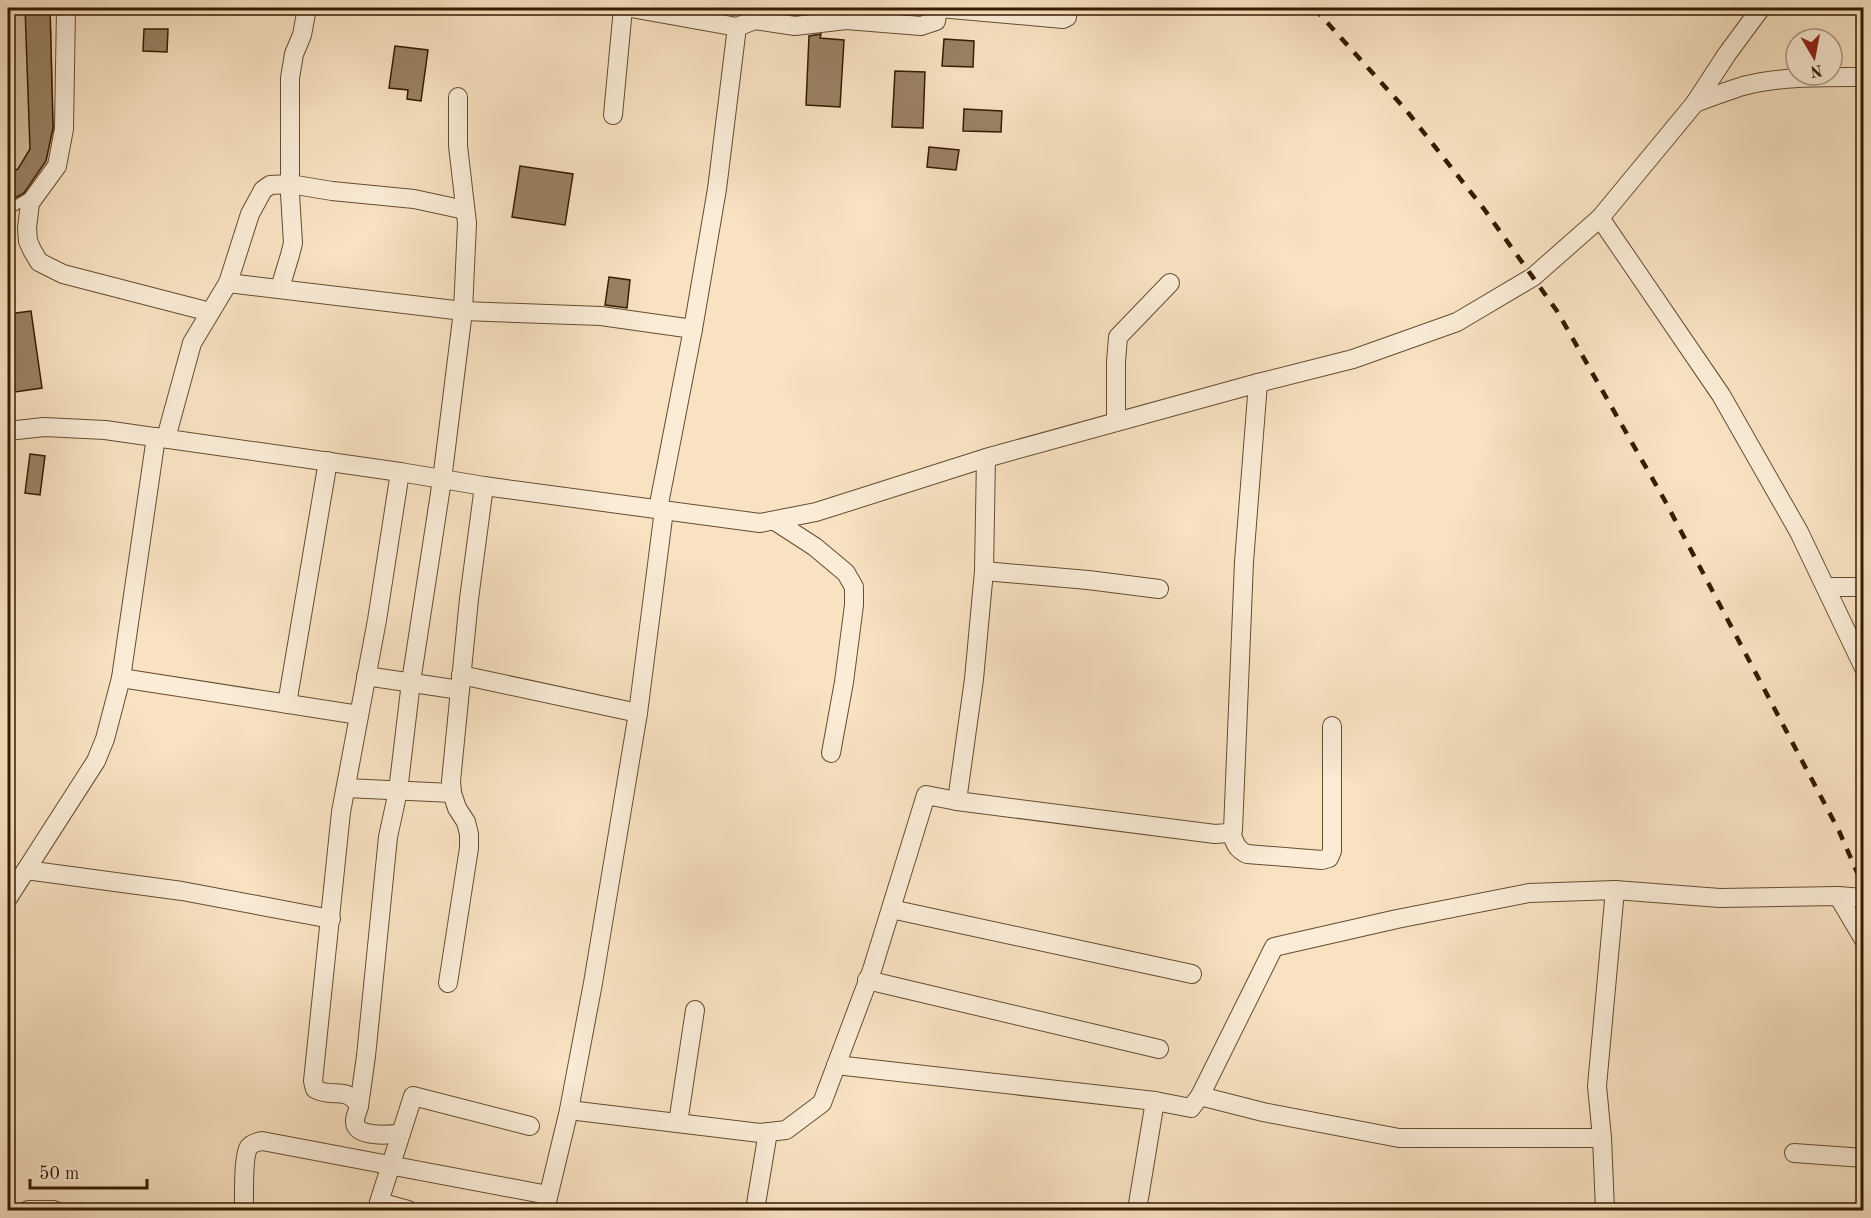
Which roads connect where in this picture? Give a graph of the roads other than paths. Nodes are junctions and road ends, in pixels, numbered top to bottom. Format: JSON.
{"nodes":[{"id":1,"x":66,"y":8,"type":"edge"},
{"id":2,"x":307,"y":8,"type":"edge"},
{"id":3,"x":623,"y":8,"type":"edge"},
{"id":4,"x":631,"y":8,"type":"edge"},
{"id":5,"x":939,"y":8,"type":"edge"},
{"id":6,"x":1068,"y":8,"type":"edge"},
{"id":7,"x":1761,"y":8,"type":"edge"},
{"id":8,"x":737,"y":27,"type":"junction"},
{"id":9,"x":1863,"y":77,"type":"edge"},
{"id":10,"x":458,"y":97,"type":"dead end"},
{"id":11,"x":1695,"y":103,"type":"junction"},
{"id":12,"x":614,"y":115,"type":"dead end"},
{"id":13,"x":48,"y":180,"type":"junction"},
{"id":14,"x":290,"y":184,"type":"junction"},
{"id":15,"x":8,"y":210,"type":"edge"},
{"id":16,"x":465,"y":210,"type":"junction"},
{"id":17,"x":1600,"y":218,"type":"junction"},
{"id":18,"x":228,"y":283,"type":"junction"},
{"id":19,"x":1170,"y":283,"type":"dead end"},
{"id":20,"x":280,"y":288,"type":"junction"},
{"id":21,"x":463,"y":310,"type":"junction"},
{"id":22,"x":210,"y":312,"type":"junction"},
{"id":23,"x":693,"y":329,"type":"junction"},
{"id":24,"x":1258,"y":383,"type":"junction"},
{"id":25,"x":1116,"y":422,"type":"junction"},
{"id":26,"x":8,"y":431,"type":"edge"},
{"id":27,"x":161,"y":438,"type":"junction"},
{"id":28,"x":986,"y":458,"type":"junction"},
{"id":29,"x":328,"y":461,"type":"junction"},
{"id":30,"x":400,"y":472,"type":"junction"},
{"id":31,"x":442,"y":480,"type":"junction"},
{"id":32,"x":484,"y":486,"type":"junction"},
{"id":33,"x":661,"y":510,"type":"junction"},
{"id":34,"x":776,"y":521,"type":"junction"},
{"id":35,"x":984,"y":571,"type":"junction"},
{"id":36,"x":1826,"y":587,"type":"junction"},
{"id":37,"x":1863,"y":587,"type":"edge"},
{"id":38,"x":1159,"y":589,"type":"dead end"},
{"id":39,"x":1863,"y":668,"type":"edge"},
{"id":40,"x":366,"y":676,"type":"junction"},
{"id":41,"x":121,"y":678,"type":"junction"},
{"id":42,"x":411,"y":682,"type":"junction"},
{"id":43,"x":460,"y":682,"type":"junction"},
{"id":44,"x":287,"y":704,"type":"junction"},
{"id":45,"x":638,"y":713,"type":"junction"},
{"id":46,"x":359,"y":715,"type":"junction"},
{"id":47,"x":1332,"y":726,"type":"dead end"},
{"id":48,"x":831,"y":753,"type":"dead end"},
{"id":49,"x":346,"y":788,"type":"junction"},
{"id":50,"x":398,"y":791,"type":"junction"},
{"id":51,"x":452,"y":793,"type":"junction"},
{"id":52,"x":957,"y":801,"type":"junction"},
{"id":53,"x":1231,"y":832,"type":"junction"},
{"id":54,"x":26,"y":870,"type":"junction"},
{"id":55,"x":1616,"y":890,"type":"junction"},
{"id":56,"x":1838,"y":896,"type":"junction"},
{"id":57,"x":8,"y":898,"type":"edge"},
{"id":58,"x":1863,"y":898,"type":"edge"},
{"id":59,"x":891,"y":909,"type":"junction"},
{"id":60,"x":331,"y":920,"type":"junction"},
{"id":61,"x":1863,"y":940,"type":"edge"},
{"id":62,"x":1192,"y":974,"type":"dead end"},
{"id":63,"x":867,"y":980,"type":"junction"},
{"id":64,"x":448,"y":983,"type":"dead end"},
{"id":65,"x":695,"y":1010,"type":"dead end"},
{"id":66,"x":1159,"y":1049,"type":"dead end"},
{"id":67,"x":836,"y":1065,"type":"junction"},
{"id":68,"x":1200,"y":1096,"type":"junction"},
{"id":69,"x":1155,"y":1101,"type":"junction"},
{"id":70,"x":359,"y":1106,"type":"junction"},
{"id":71,"x":569,"y":1110,"type":"junction"},
{"id":72,"x":678,"y":1123,"type":"junction"},
{"id":73,"x":530,"y":1126,"type":"dead end"},
{"id":74,"x":768,"y":1132,"type":"junction"},
{"id":75,"x":401,"y":1133,"type":"junction"},
{"id":76,"x":1602,"y":1138,"type":"junction"},
{"id":77,"x":1794,"y":1153,"type":"dead end"},
{"id":78,"x":1863,"y":1158,"type":"edge"},
{"id":79,"x":391,"y":1165,"type":"junction"},
{"id":80,"x":546,"y":1203,"type":"edge"},
{"id":81,"x":28,"y":1210,"type":"edge"},
{"id":82,"x":54,"y":1210,"type":"edge"},
{"id":83,"x":244,"y":1210,"type":"edge"},
{"id":84,"x":408,"y":1210,"type":"edge"},
{"id":85,"x":755,"y":1210,"type":"edge"},
{"id":86,"x":1137,"y":1210,"type":"edge"},
{"id":87,"x":1605,"y":1210,"type":"edge"}],
"edges":[{"from":1,"to":13,"type":"street"},
{"from":2,"to":14,"type":"street"},
{"from":3,"to":12,"type":"street"},
{"from":4,"to":8,"type":"street"},
{"from":5,"to":6,"type":"street"},
{"from":5,"to":8,"type":"street"},
{"from":7,"to":11,"type":"street"},
{"from":8,"to":23,"type":"street"},
{"from":9,"to":11,"type":"street"},
{"from":10,"to":16,"type":"street"},
{"from":11,"to":17,"type":"street"},
{"from":13,"to":15,"type":"lane"},
{"from":13,"to":22,"type":"street"},
{"from":14,"to":16,"type":"street"},
{"from":14,"to":18,"type":"street"},
{"from":14,"to":20,"type":"street"},
{"from":16,"to":21,"type":"street"},
{"from":17,"to":24,"type":"street"},
{"from":17,"to":36,"type":"street"},
{"from":18,"to":20,"type":"street"},
{"from":18,"to":22,"type":"street"},
{"from":19,"to":25,"type":"street"},
{"from":20,"to":21,"type":"street"},
{"from":21,"to":23,"type":"street"},
{"from":21,"to":31,"type":"street"},
{"from":22,"to":27,"type":"street"},
{"from":23,"to":33,"type":"street"},
{"from":24,"to":25,"type":"street"},
{"from":24,"to":53,"type":"street"},
{"from":25,"to":28,"type":"street"},
{"from":26,"to":27,"type":"street"},
{"from":27,"to":29,"type":"street"},
{"from":27,"to":41,"type":"street"},
{"from":28,"to":34,"type":"street"},
{"from":28,"to":35,"type":"street"},
{"from":29,"to":30,"type":"street"},
{"from":29,"to":44,"type":"street"},
{"from":30,"to":31,"type":"street"},
{"from":30,"to":40,"type":"street"},
{"from":31,"to":32,"type":"street"},
{"from":31,"to":42,"type":"street"},
{"from":32,"to":33,"type":"street"},
{"from":32,"to":43,"type":"street"},
{"from":33,"to":34,"type":"street"},
{"from":33,"to":45,"type":"street"},
{"from":34,"to":48,"type":"street"},
{"from":35,"to":38,"type":"street"},
{"from":35,"to":52,"type":"street"},
{"from":36,"to":37,"type":"street"},
{"from":36,"to":39,"type":"street"},
{"from":40,"to":42,"type":"street"},
{"from":40,"to":46,"type":"street"},
{"from":41,"to":44,"type":"street"},
{"from":41,"to":54,"type":"street"},
{"from":42,"to":43,"type":"street"},
{"from":42,"to":50,"type":"street"},
{"from":43,"to":45,"type":"street"},
{"from":43,"to":51,"type":"street"},
{"from":44,"to":46,"type":"street"},
{"from":45,"to":71,"type":"street"},
{"from":46,"to":49,"type":"street"},
{"from":47,"to":53,"type":"street"},
{"from":49,"to":50,"type":"street"},
{"from":49,"to":60,"type":"street"},
{"from":50,"to":51,"type":"street"},
{"from":50,"to":70,"type":"street"},
{"from":51,"to":64,"type":"street"},
{"from":52,"to":53,"type":"street"},
{"from":52,"to":59,"type":"street"},
{"from":54,"to":57,"type":"street"},
{"from":54,"to":60,"type":"street"},
{"from":55,"to":56,"type":"street"},
{"from":55,"to":68,"type":"street"},
{"from":55,"to":76,"type":"street"},
{"from":56,"to":58,"type":"street"},
{"from":56,"to":61,"type":"street"},
{"from":59,"to":62,"type":"street"},
{"from":59,"to":63,"type":"street"},
{"from":60,"to":70,"type":"street"},
{"from":63,"to":66,"type":"street"},
{"from":63,"to":67,"type":"street"},
{"from":65,"to":72,"type":"street"},
{"from":67,"to":69,"type":"street"},
{"from":67,"to":74,"type":"street"},
{"from":68,"to":69,"type":"street"},
{"from":68,"to":76,"type":"street"},
{"from":69,"to":86,"type":"street"},
{"from":70,"to":75,"type":"street"},
{"from":71,"to":72,"type":"street"},
{"from":71,"to":80,"type":"street"},
{"from":72,"to":74,"type":"street"},
{"from":73,"to":75,"type":"street"},
{"from":74,"to":85,"type":"street"},
{"from":75,"to":79,"type":"street"},
{"from":76,"to":87,"type":"street"},
{"from":77,"to":78,"type":"street"},
{"from":79,"to":80,"type":"street"},
{"from":79,"to":83,"type":"street"},
{"from":79,"to":84,"type":"street"},
{"from":81,"to":82,"type":"street"}]}
